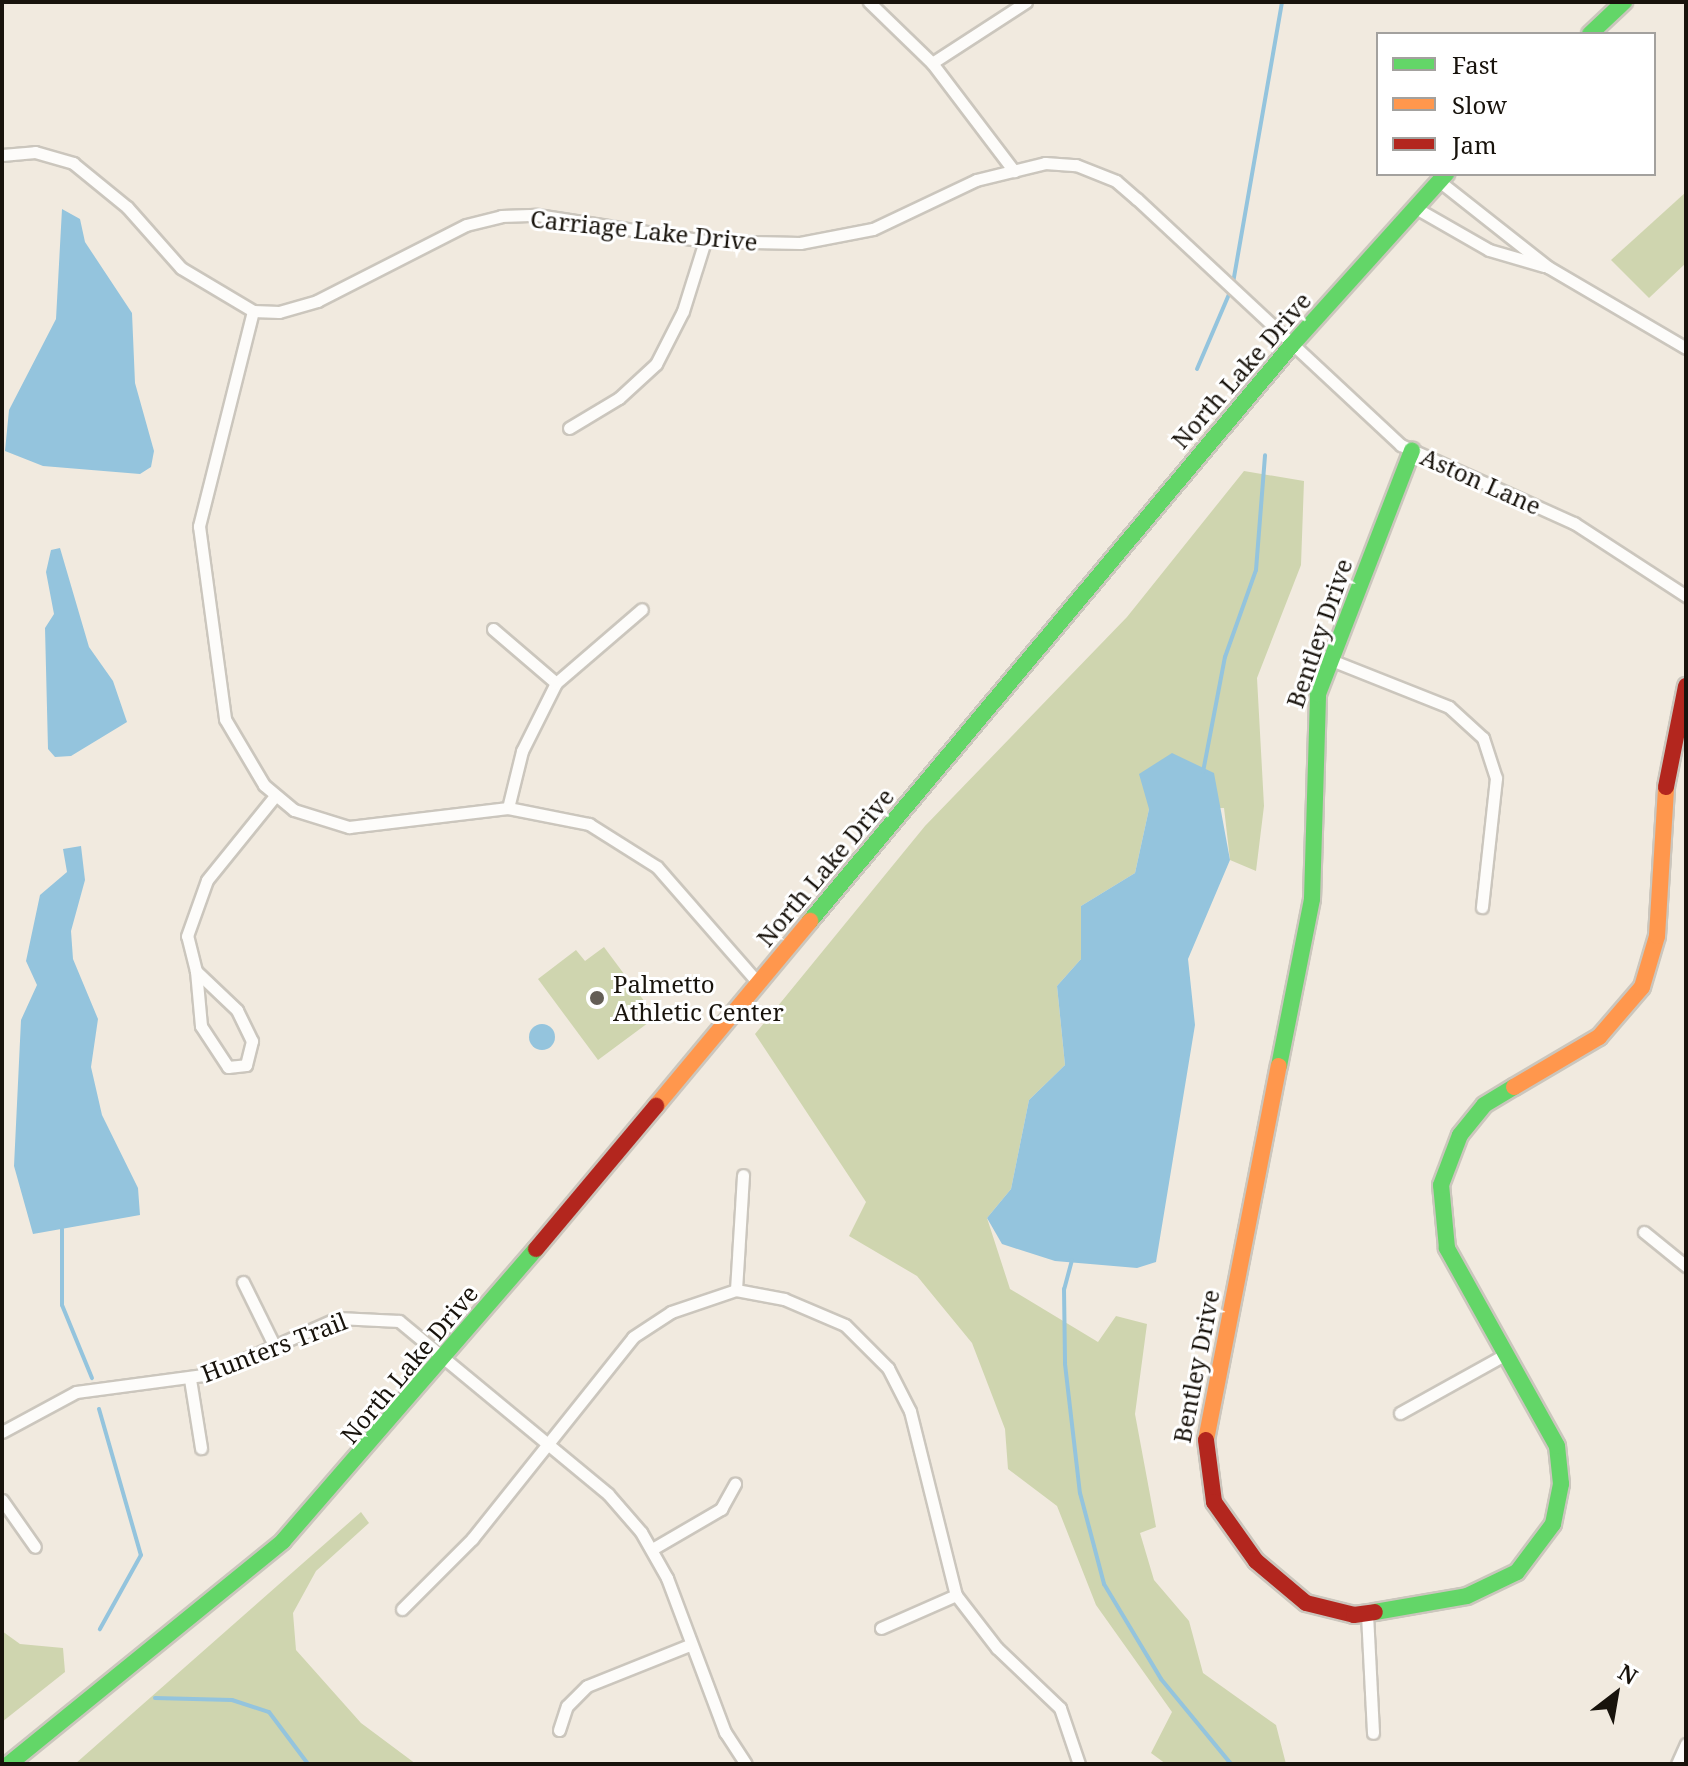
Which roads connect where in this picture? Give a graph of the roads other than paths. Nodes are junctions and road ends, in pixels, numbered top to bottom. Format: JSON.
{"nodes":[{"id":1,"x":869,"y":2,"type":"edge"},
{"id":2,"x":1026,"y":2,"type":"edge"},
{"id":3,"x":1624,"y":2,"type":"edge"},
{"id":4,"x":1592,"y":32,"type":"edge"},
{"id":5,"x":932,"y":63,"type":"junction"},
{"id":6,"x":2,"y":155,"type":"edge"},
{"id":7,"x":1014,"y":171,"type":"junction"},
{"id":8,"x":1442,"y":178,"type":"edge"},
{"id":9,"x":1414,"y":207,"type":"junction"},
{"id":10,"x":705,"y":241,"type":"junction"},
{"id":11,"x":1548,"y":267,"type":"junction"},
{"id":12,"x":253,"y":311,"type":"junction"},
{"id":13,"x":1291,"y":346,"type":"junction"},
{"id":14,"x":1686,"y":348,"type":"edge"},
{"id":15,"x":569,"y":428,"type":"dead end"},
{"id":16,"x":1412,"y":451,"type":"junction"},
{"id":17,"x":1686,"y":596,"type":"edge"},
{"id":18,"x":642,"y":609,"type":"dead end"},
{"id":19,"x":493,"y":629,"type":"dead end"},
{"id":20,"x":1331,"y":660,"type":"junction"},
{"id":21,"x":556,"y":683,"type":"junction"},
{"id":22,"x":1686,"y":686,"type":"edge"},
{"id":23,"x":275,"y":796,"type":"junction"},
{"id":24,"x":508,"y":808,"type":"junction"},
{"id":25,"x":1482,"y":907,"type":"dead end"},
{"id":26,"x":196,"y":971,"type":"junction"},
{"id":27,"x":759,"y":984,"type":"junction"},
{"id":28,"x":743,"y":1175,"type":"dead end"},
{"id":29,"x":1644,"y":1232,"type":"dead end"},
{"id":30,"x":1686,"y":1266,"type":"edge"},
{"id":31,"x":243,"y":1282,"type":"dead end"},
{"id":32,"x":736,"y":1290,"type":"junction"},
{"id":33,"x":275,"y":1347,"type":"junction"},
{"id":34,"x":1506,"y":1354,"type":"junction"},
{"id":35,"x":447,"y":1359,"type":"junction"},
{"id":36,"x":190,"y":1379,"type":"junction"},
{"id":37,"x":1400,"y":1413,"type":"dead end"},
{"id":38,"x":2,"y":1432,"type":"edge"},
{"id":39,"x":549,"y":1444,"type":"junction"},
{"id":40,"x":201,"y":1448,"type":"dead end"},
{"id":41,"x":735,"y":1484,"type":"dead end"},
{"id":42,"x":2,"y":1500,"type":"edge"},
{"id":43,"x":35,"y":1547,"type":"dead end"},
{"id":44,"x":654,"y":1548,"type":"junction"},
{"id":45,"x":956,"y":1595,"type":"junction"},
{"id":46,"x":402,"y":1609,"type":"dead end"},
{"id":47,"x":1367,"y":1614,"type":"junction"},
{"id":48,"x":881,"y":1628,"type":"dead end"},
{"id":49,"x":687,"y":1646,"type":"junction"},
{"id":50,"x":559,"y":1730,"type":"dead end"},
{"id":51,"x":1373,"y":1733,"type":"dead end"},
{"id":52,"x":1686,"y":1744,"type":"edge"},
{"id":53,"x":9,"y":1764,"type":"edge"},
{"id":54,"x":746,"y":1764,"type":"edge"},
{"id":55,"x":1079,"y":1764,"type":"edge"},
{"id":56,"x":1677,"y":1764,"type":"edge"}],
"edges":[{"from":1,"to":5,"type":"street"},
{"from":2,"to":5,"type":"street"},
{"from":3,"to":4,"type":"street"},
{"from":5,"to":7,"type":"street"},
{"from":6,"to":12,"type":"street"},
{"from":7,"to":10,"type":"street","name":"Carriage Lake Drive"},
{"from":7,"to":13,"type":"street","name":"Carriage Lake Drive"},
{"from":8,"to":9,"type":"street","name":"North Lake Drive"},
{"from":8,"to":11,"type":"street"},
{"from":9,"to":11,"type":"street"},
{"from":9,"to":13,"type":"street","name":"North Lake Drive"},
{"from":10,"to":12,"type":"street","name":"Carriage Lake Drive"},
{"from":10,"to":15,"type":"street"},
{"from":11,"to":14,"type":"street"},
{"from":12,"to":23,"type":"street"},
{"from":13,"to":16,"type":"street","name":"Aston Lane"},
{"from":13,"to":27,"type":"street","name":"North Lake Drive"},
{"from":16,"to":17,"type":"street","name":"Aston Lane"},
{"from":16,"to":20,"type":"street","name":"Bentley Drive"},
{"from":18,"to":21,"type":"street"},
{"from":19,"to":21,"type":"street"},
{"from":20,"to":25,"type":"street"},
{"from":20,"to":47,"type":"street","name":"Bentley Drive"},
{"from":21,"to":24,"type":"street"},
{"from":22,"to":34,"type":"street","name":"Bentley Drive"},
{"from":23,"to":24,"type":"street"},
{"from":23,"to":26,"type":"street"},
{"from":24,"to":27,"type":"street"},
{"from":26,"to":26,"type":"street"},
{"from":27,"to":35,"type":"street","name":"North Lake Drive"},
{"from":28,"to":32,"type":"street"},
{"from":29,"to":30,"type":"street"},
{"from":31,"to":33,"type":"street"},
{"from":32,"to":39,"type":"street"},
{"from":32,"to":45,"type":"street"},
{"from":33,"to":35,"type":"street","name":"Hunters Trail"},
{"from":33,"to":36,"type":"street","name":"Hunters Trail"},
{"from":34,"to":37,"type":"street"},
{"from":34,"to":47,"type":"street","name":"Bentley Drive"},
{"from":35,"to":39,"type":"street","name":"Hunters Trail"},
{"from":35,"to":53,"type":"street","name":"North Lake Drive"},
{"from":36,"to":38,"type":"street","name":"Hunters Trail"},
{"from":36,"to":40,"type":"street"},
{"from":39,"to":44,"type":"street","name":"Hunters Trail"},
{"from":39,"to":46,"type":"street"},
{"from":41,"to":44,"type":"street"},
{"from":42,"to":43,"type":"street"},
{"from":44,"to":49,"type":"street"},
{"from":45,"to":48,"type":"street"},
{"from":45,"to":55,"type":"street"},
{"from":47,"to":51,"type":"street"},
{"from":49,"to":50,"type":"street"},
{"from":49,"to":54,"type":"street"},
{"from":52,"to":56,"type":"street"}]}
